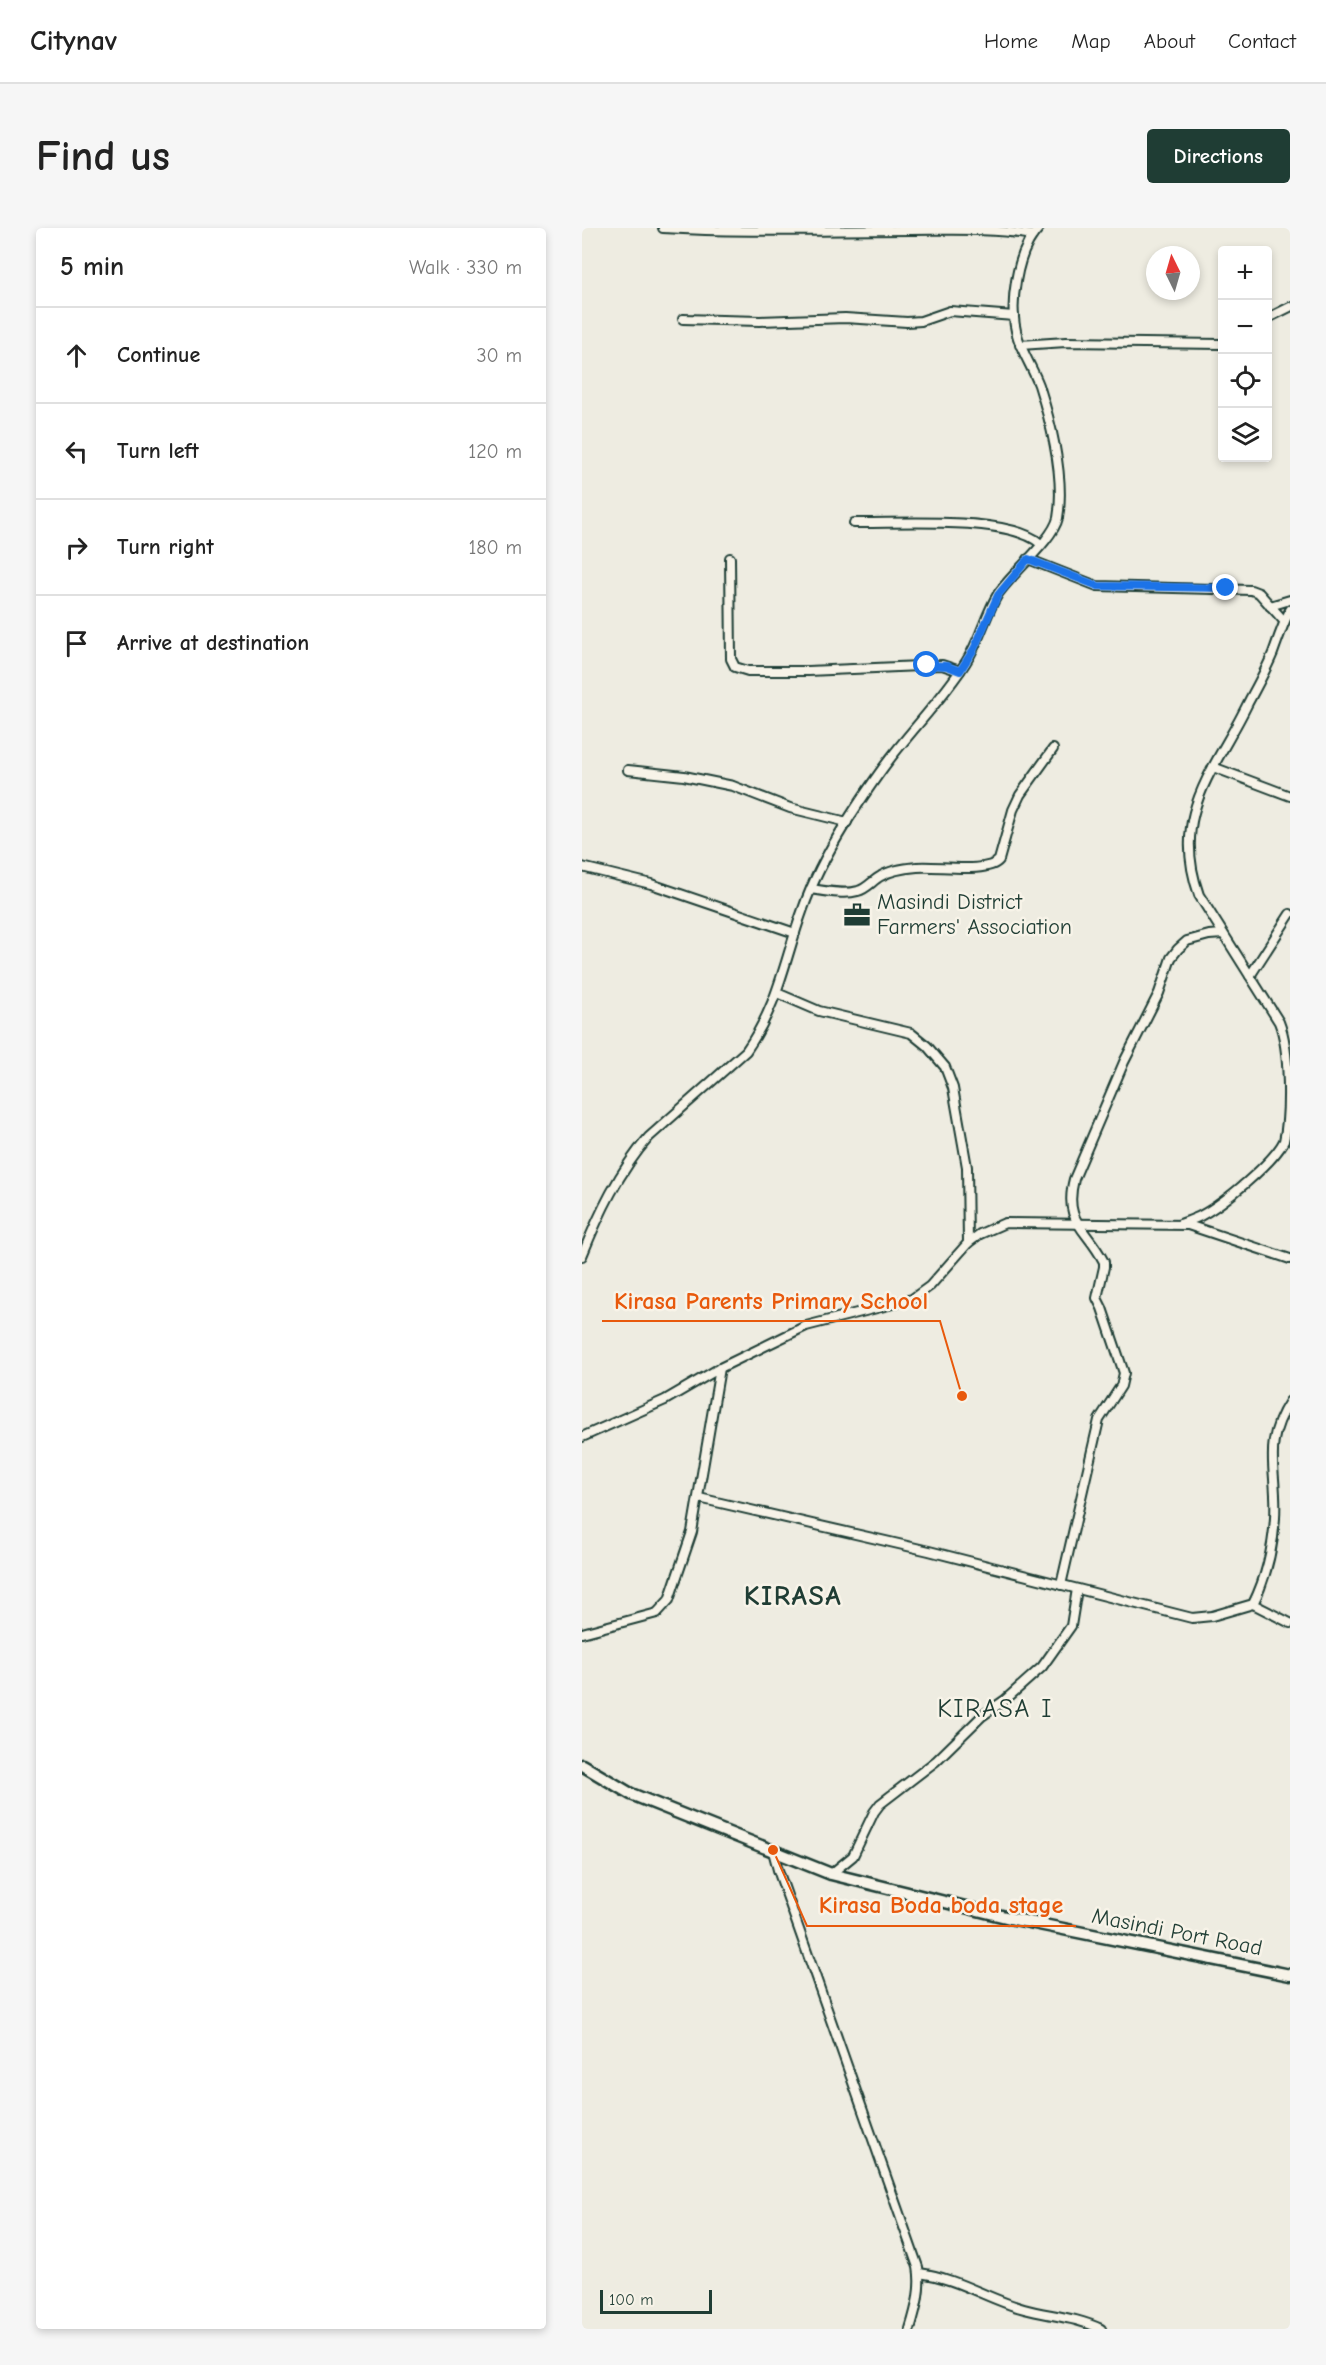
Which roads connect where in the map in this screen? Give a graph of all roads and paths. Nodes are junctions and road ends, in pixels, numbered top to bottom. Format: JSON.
{"nodes":[{"id":1,"x":663,"y":228,"type":"edge"},
{"id":2,"x":1036,"y":231,"type":"edge"},
{"id":3,"x":1290,"y":307,"type":"edge"},
{"id":4,"x":1014,"y":316,"type":"junction"},
{"id":5,"x":1272,"y":316,"type":"edge"},
{"id":6,"x":683,"y":319,"type":"dead end"},
{"id":7,"x":1218,"y":344,"type":"edge"},
{"id":8,"x":1020,"y":345,"type":"junction"},
{"id":9,"x":854,"y":523,"type":"dead end"},
{"id":10,"x":1041,"y":544,"type":"junction"},
{"id":11,"x":730,"y":558,"type":"dead end"},
{"id":12,"x":1028,"y":559,"type":"junction"},
{"id":13,"x":1290,"y":600,"type":"edge"},
{"id":14,"x":1270,"y":606,"type":"junction"},
{"id":15,"x":1290,"y":610,"type":"edge"},
{"id":16,"x":1284,"y":621,"type":"junction"},
{"id":17,"x":960,"y":671,"type":"junction"},
{"id":18,"x":1053,"y":749,"type":"dead end"},
{"id":19,"x":1213,"y":767,"type":"junction"},
{"id":20,"x":628,"y":770,"type":"dead end"},
{"id":21,"x":1290,"y":796,"type":"edge"},
{"id":22,"x":847,"y":822,"type":"junction"},
{"id":23,"x":582,"y":867,"type":"edge"},
{"id":24,"x":811,"y":888,"type":"junction"},
{"id":25,"x":1290,"y":914,"type":"edge"},
{"id":26,"x":795,"y":933,"type":"junction"},
{"id":27,"x":1222,"y":934,"type":"junction"},
{"id":28,"x":1250,"y":976,"type":"junction"},
{"id":29,"x":777,"y":993,"type":"junction"},
{"id":30,"x":1286,"y":1143,"type":"edge"},
{"id":31,"x":1079,"y":1224,"type":"junction"},
{"id":32,"x":1179,"y":1224,"type":"junction"},
{"id":33,"x":968,"y":1243,"type":"junction"},
{"id":34,"x":582,"y":1256,"type":"edge"},
{"id":35,"x":1290,"y":1258,"type":"edge"},
{"id":36,"x":720,"y":1368,"type":"junction"},
{"id":37,"x":1290,"y":1401,"type":"edge"},
{"id":38,"x":582,"y":1437,"type":"edge"},
{"id":39,"x":699,"y":1498,"type":"junction"},
{"id":40,"x":1061,"y":1585,"type":"junction"},
{"id":41,"x":1077,"y":1589,"type":"junction"},
{"id":42,"x":1253,"y":1604,"type":"junction"},
{"id":43,"x":1290,"y":1623,"type":"edge"},
{"id":44,"x":582,"y":1633,"type":"edge"},
{"id":45,"x":582,"y":1765,"type":"edge"},
{"id":46,"x":773,"y":1851,"type":"junction"},
{"id":47,"x":831,"y":1874,"type":"junction"},
{"id":48,"x":1290,"y":1975,"type":"edge"},
{"id":49,"x":919,"y":2273,"type":"junction"},
{"id":50,"x":910,"y":2329,"type":"edge"},
{"id":51,"x":1101,"y":2329,"type":"edge"}],
"edges":[{"from":1,"to":2,"type":"street"},
{"from":2,"to":4,"type":"street"},
{"from":3,"to":5,"type":"street"},
{"from":4,"to":6,"type":"street"},
{"from":4,"to":8,"type":"street"},
{"from":7,"to":8,"type":"street"},
{"from":8,"to":10,"type":"street"},
{"from":9,"to":10,"type":"street"},
{"from":10,"to":12,"type":"street"},
{"from":11,"to":17,"type":"street"},
{"from":12,"to":14,"type":"street"},
{"from":12,"to":17,"type":"street"},
{"from":13,"to":14,"type":"street"},
{"from":14,"to":16,"type":"street"},
{"from":15,"to":16,"type":"street"},
{"from":16,"to":19,"type":"street"},
{"from":17,"to":22,"type":"street"},
{"from":18,"to":24,"type":"street"},
{"from":19,"to":21,"type":"street"},
{"from":19,"to":27,"type":"street"},
{"from":20,"to":22,"type":"street"},
{"from":22,"to":24,"type":"street"},
{"from":23,"to":26,"type":"street"},
{"from":24,"to":26,"type":"street"},
{"from":25,"to":28,"type":"street"},
{"from":26,"to":29,"type":"street"},
{"from":27,"to":28,"type":"street"},
{"from":27,"to":31,"type":"street"},
{"from":28,"to":30,"type":"street"},
{"from":29,"to":33,"type":"street"},
{"from":29,"to":34,"type":"street"},
{"from":30,"to":32,"type":"street"},
{"from":31,"to":32,"type":"street"},
{"from":31,"to":33,"type":"street"},
{"from":31,"to":40,"type":"street"},
{"from":32,"to":35,"type":"street"},
{"from":33,"to":36,"type":"street"},
{"from":36,"to":38,"type":"street"},
{"from":36,"to":39,"type":"street"},
{"from":37,"to":42,"type":"street"},
{"from":39,"to":40,"type":"street"},
{"from":39,"to":44,"type":"street"},
{"from":40,"to":41,"type":"street"},
{"from":41,"to":42,"type":"street"},
{"from":41,"to":47,"type":"street"},
{"from":42,"to":43,"type":"street"},
{"from":45,"to":46,"type":"main road","name":"Masindi Port Road"},
{"from":46,"to":47,"type":"main road","name":"Masindi Port Road"},
{"from":46,"to":49,"type":"street"},
{"from":47,"to":48,"type":"main road","name":"Masindi Port Road"},
{"from":49,"to":50,"type":"street"},
{"from":49,"to":51,"type":"street"}]}
